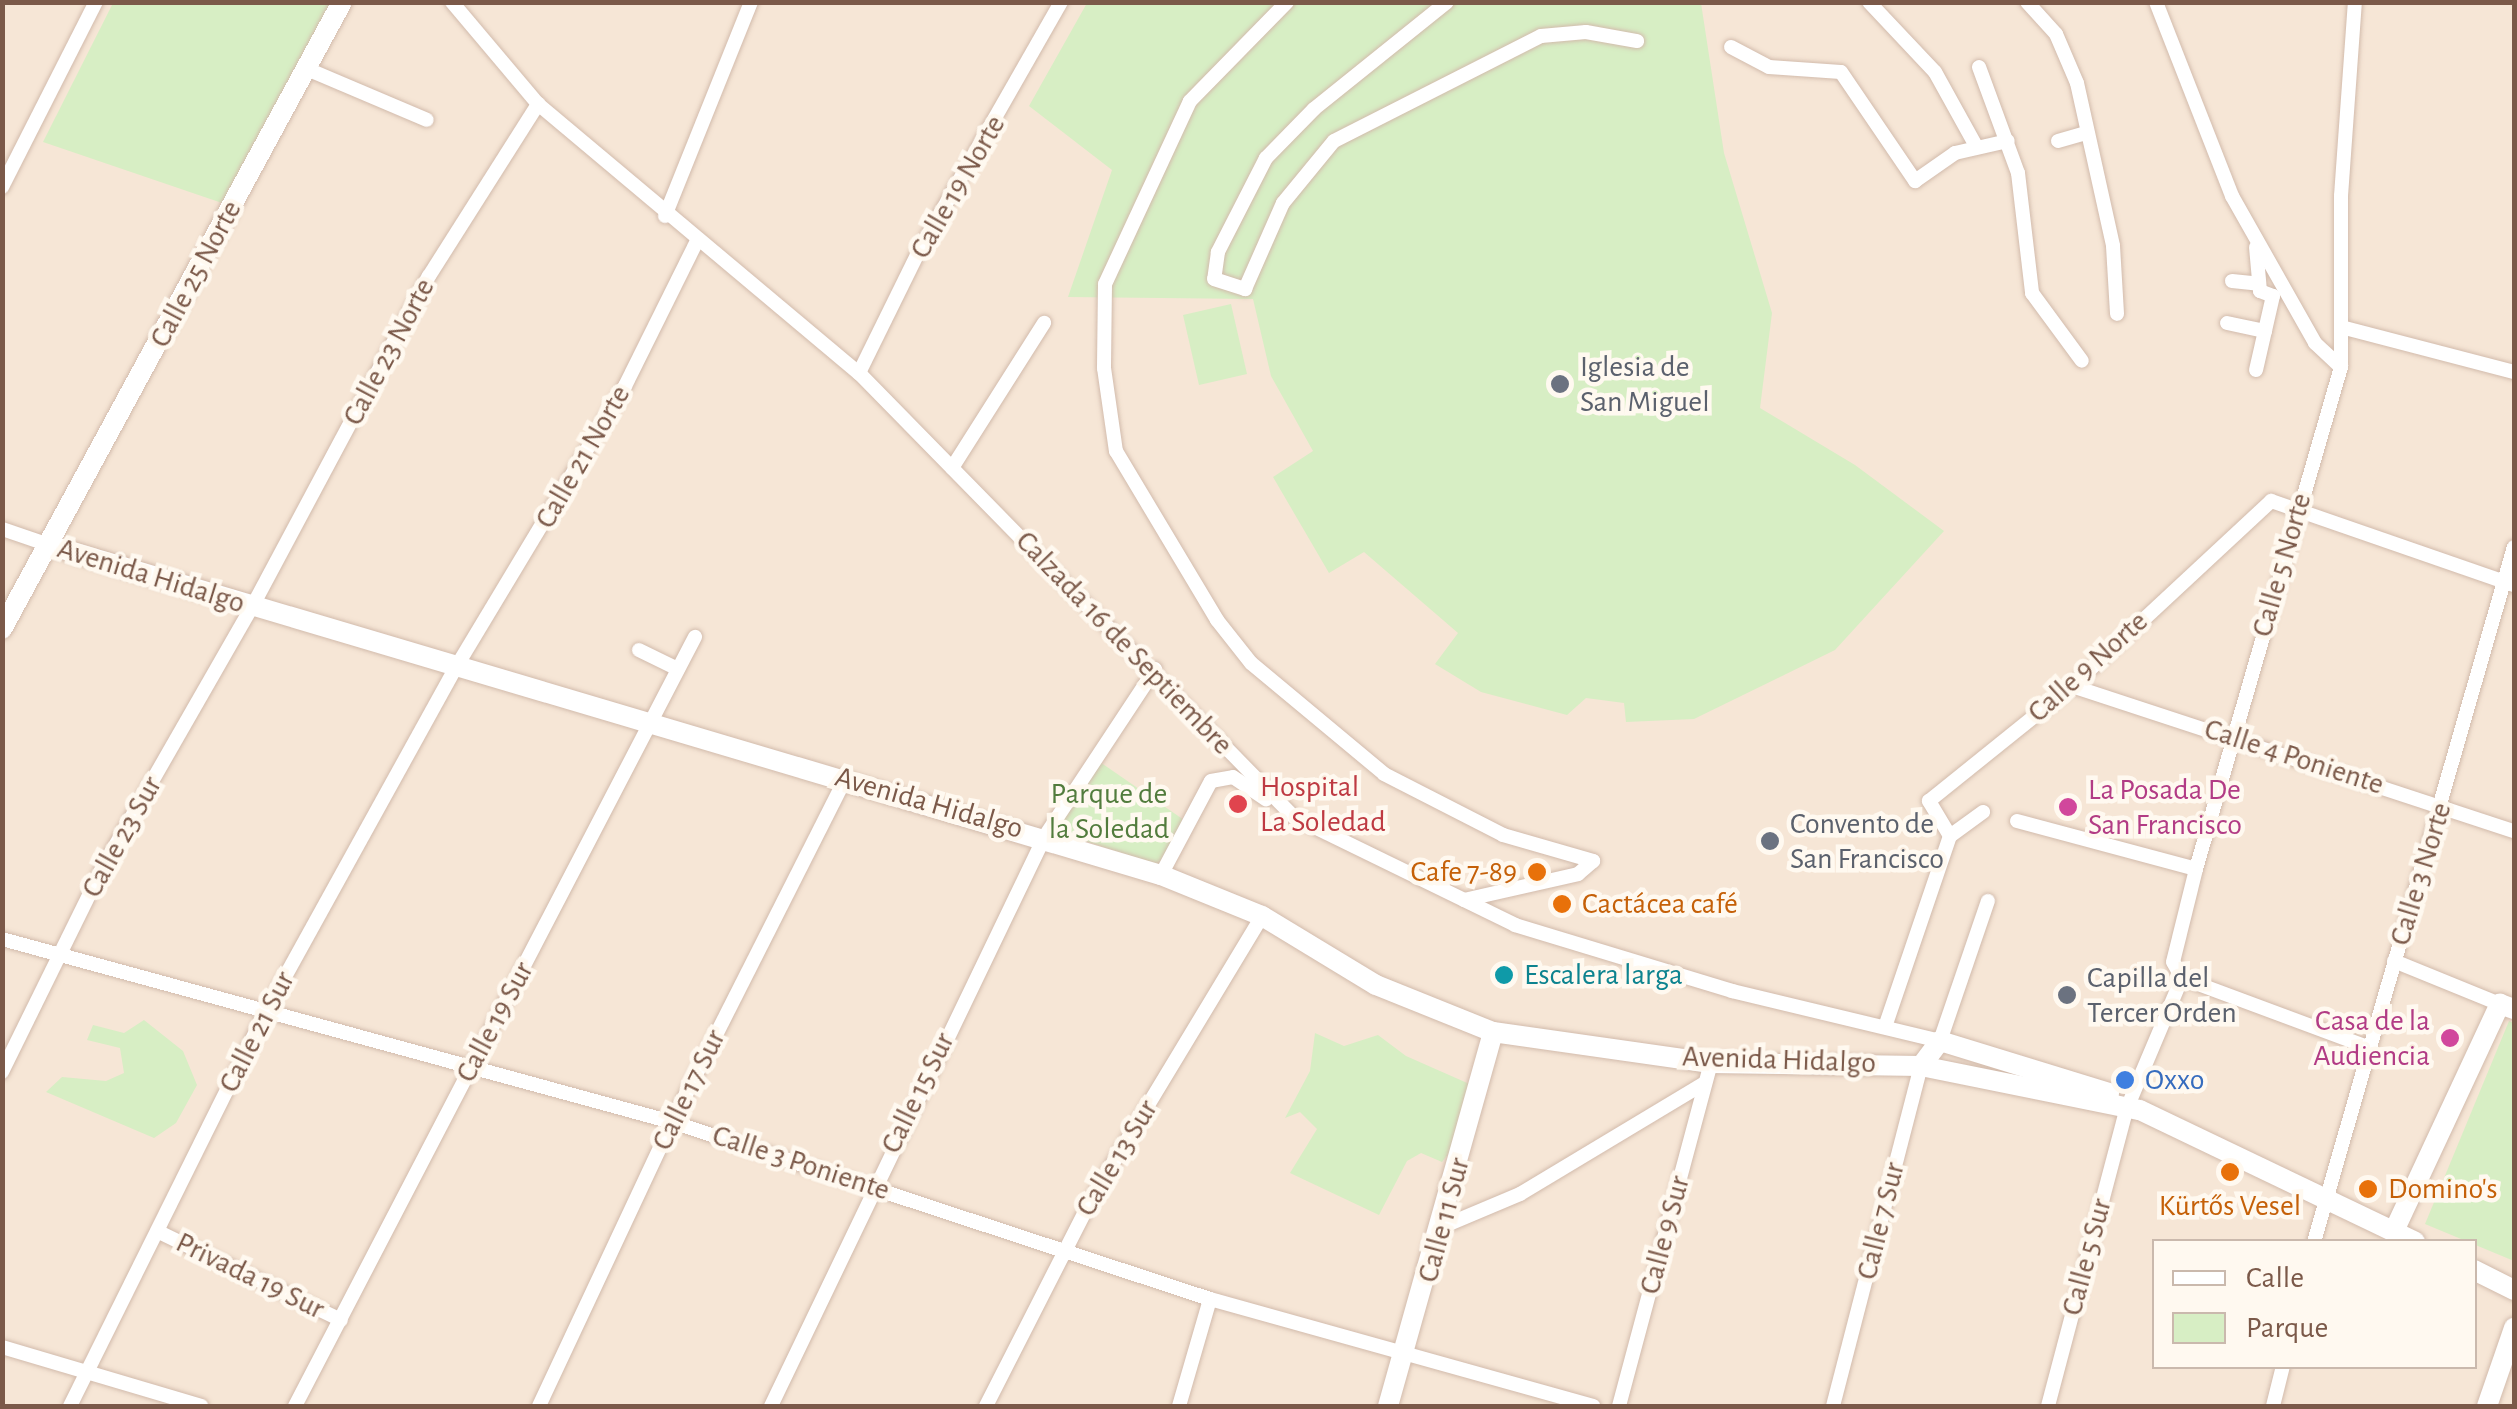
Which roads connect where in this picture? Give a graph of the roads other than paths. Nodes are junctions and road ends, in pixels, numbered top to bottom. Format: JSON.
{"nodes":[{"id":1,"x":96,"y":2,"type":"edge"},
{"id":2,"x":342,"y":2,"type":"edge"},
{"id":3,"x":452,"y":2,"type":"edge"},
{"id":4,"x":752,"y":2,"type":"edge"},
{"id":5,"x":1061,"y":2,"type":"edge"},
{"id":6,"x":1287,"y":2,"type":"edge"},
{"id":7,"x":1448,"y":2,"type":"edge"},
{"id":8,"x":1870,"y":2,"type":"edge"},
{"id":9,"x":2026,"y":2,"type":"edge"},
{"id":10,"x":2156,"y":2,"type":"edge"},
{"id":11,"x":2354,"y":2,"type":"edge"},
{"id":12,"x":1637,"y":41,"type":"dead end"},
{"id":13,"x":1731,"y":47,"type":"dead end"},
{"id":14,"x":1978,"y":67,"type":"dead end"},
{"id":15,"x":307,"y":69,"type":"junction"},
{"id":16,"x":538,"y":104,"type":"junction"},
{"id":17,"x":426,"y":120,"type":"dead end"},
{"id":18,"x":2086,"y":133,"type":"junction"},
{"id":19,"x":2008,"y":141,"type":"junction"},
{"id":20,"x":2058,"y":142,"type":"dead end"},
{"id":21,"x":1976,"y":146,"type":"junction"},
{"id":22,"x":2,"y":187,"type":"edge"},
{"id":23,"x":665,"y":216,"type":"junction"},
{"id":24,"x":2256,"y":241,"type":"junction"},
{"id":25,"x":696,"y":243,"type":"junction"},
{"id":26,"x":2232,"y":281,"type":"dead end"},
{"id":27,"x":2259,"y":284,"type":"junction"},
{"id":28,"x":2117,"y":314,"type":"dead end"},
{"id":29,"x":1044,"y":323,"type":"dead end"},
{"id":30,"x":2227,"y":323,"type":"dead end"},
{"id":31,"x":2344,"y":328,"type":"junction"},
{"id":32,"x":2265,"y":330,"type":"junction"},
{"id":33,"x":2316,"y":343,"type":"junction"},
{"id":34,"x":2298,"y":346,"type":"dead end"},
{"id":35,"x":2082,"y":361,"type":"dead end"},
{"id":36,"x":2341,"y":366,"type":"junction"},
{"id":37,"x":2256,"y":370,"type":"dead end"},
{"id":38,"x":2514,"y":372,"type":"edge"},
{"id":39,"x":859,"y":374,"type":"junction"},
{"id":40,"x":952,"y":468,"type":"junction"},
{"id":41,"x":2299,"y":507,"type":"junction"},
{"id":42,"x":2,"y":530,"type":"edge"},
{"id":43,"x":49,"y":545,"type":"junction"},
{"id":44,"x":2514,"y":548,"type":"edge"},
{"id":45,"x":2509,"y":583,"type":"edge"},
{"id":46,"x":252,"y":608,"type":"junction"},
{"id":47,"x":2,"y":629,"type":"edge"},
{"id":48,"x":695,"y":637,"type":"dead end"},
{"id":49,"x":639,"y":650,"type":"dead end"},
{"id":50,"x":458,"y":664,"type":"junction"},
{"id":51,"x":678,"y":669,"type":"junction"},
{"id":52,"x":1155,"y":669,"type":"junction"},
{"id":53,"x":2072,"y":686,"type":"junction"},
{"id":54,"x":652,"y":724,"type":"junction"},
{"id":55,"x":2231,"y":738,"type":"junction"},
{"id":56,"x":846,"y":778,"type":"junction"},
{"id":57,"x":2443,"y":805,"type":"junction"},
{"id":58,"x":1983,"y":812,"type":"dead end"},
{"id":59,"x":1294,"y":817,"type":"junction"},
{"id":60,"x":2017,"y":821,"type":"dead end"},
{"id":61,"x":2514,"y":830,"type":"edge"},
{"id":62,"x":1045,"y":836,"type":"junction"},
{"id":63,"x":1950,"y":836,"type":"junction"},
{"id":64,"x":2196,"y":869,"type":"junction"},
{"id":65,"x":1161,"y":874,"type":"junction"},
{"id":66,"x":1464,"y":900,"type":"junction"},
{"id":67,"x":1988,"y":902,"type":"dead end"},
{"id":68,"x":1262,"y":916,"type":"junction"},
{"id":69,"x":2,"y":939,"type":"edge"},
{"id":70,"x":61,"y":954,"type":"junction"},
{"id":71,"x":2394,"y":961,"type":"junction"},
{"id":72,"x":2182,"y":978,"type":"junction"},
{"id":73,"x":2507,"y":1007,"type":"edge"},
{"id":74,"x":265,"y":1013,"type":"junction"},
{"id":75,"x":1886,"y":1024,"type":"junction"},
{"id":76,"x":1493,"y":1032,"type":"junction"},
{"id":77,"x":1940,"y":1042,"type":"junction"},
{"id":78,"x":2368,"y":1047,"type":"junction"},
{"id":79,"x":1921,"y":1066,"type":"junction"},
{"id":80,"x":471,"y":1067,"type":"junction"},
{"id":81,"x":2,"y":1072,"type":"edge"},
{"id":82,"x":1708,"y":1073,"type":"junction"},
{"id":83,"x":2133,"y":1106,"type":"junction"},
{"id":84,"x":672,"y":1122,"type":"junction"},
{"id":85,"x":874,"y":1186,"type":"junction"},
{"id":86,"x":2324,"y":1200,"type":"junction"},
{"id":87,"x":1444,"y":1226,"type":"junction"},
{"id":88,"x":2394,"y":1231,"type":"junction"},
{"id":89,"x":159,"y":1232,"type":"junction"},
{"id":90,"x":2315,"y":1239,"type":"edge"},
{"id":91,"x":2410,"y":1239,"type":"edge"},
{"id":92,"x":1063,"y":1252,"type":"junction"},
{"id":93,"x":2477,"y":1272,"type":"edge"},
{"id":94,"x":2514,"y":1290,"type":"edge"},
{"id":95,"x":1210,"y":1299,"type":"junction"},
{"id":96,"x":341,"y":1320,"type":"junction"},
{"id":97,"x":2514,"y":1328,"type":"edge"},
{"id":98,"x":2,"y":1347,"type":"edge"},
{"id":99,"x":1406,"y":1352,"type":"junction"},
{"id":100,"x":2282,"y":1369,"type":"edge"},
{"id":101,"x":87,"y":1373,"type":"junction"},
{"id":102,"x":70,"y":1406,"type":"edge"},
{"id":103,"x":200,"y":1406,"type":"edge"},
{"id":104,"x":295,"y":1406,"type":"edge"},
{"id":105,"x":539,"y":1406,"type":"edge"},
{"id":106,"x":771,"y":1406,"type":"edge"},
{"id":107,"x":986,"y":1406,"type":"edge"},
{"id":108,"x":1178,"y":1406,"type":"edge"},
{"id":109,"x":1388,"y":1406,"type":"edge"},
{"id":110,"x":1593,"y":1406,"type":"edge"},
{"id":111,"x":1618,"y":1406,"type":"edge"},
{"id":112,"x":1833,"y":1406,"type":"edge"},
{"id":113,"x":2048,"y":1406,"type":"edge"},
{"id":114,"x":2273,"y":1406,"type":"edge"},
{"id":115,"x":2488,"y":1406,"type":"edge"}],
"edges":[{"from":1,"to":22,"type":"street"},
{"from":2,"to":15,"type":"street","name":"Calle 25 Norte"},
{"from":3,"to":16,"type":"street","name":"Calzada 16 de Septiembre"},
{"from":4,"to":23,"type":"street"},
{"from":5,"to":39,"type":"street","name":"Calle 19 Norte"},
{"from":6,"to":66,"type":"street"},
{"from":7,"to":12,"type":"street"},
{"from":8,"to":21,"type":"street"},
{"from":9,"to":18,"type":"street"},
{"from":10,"to":24,"type":"street"},
{"from":11,"to":31,"type":"street","name":"Calle 5 Norte"},
{"from":13,"to":21,"type":"street"},
{"from":14,"to":19,"type":"street"},
{"from":15,"to":17,"type":"street"},
{"from":15,"to":43,"type":"street","name":"Calle 25 Norte"},
{"from":16,"to":23,"type":"street","name":"Calzada 16 de Septiembre"},
{"from":16,"to":46,"type":"street","name":"Calle 23 Norte"},
{"from":18,"to":20,"type":"street"},
{"from":18,"to":28,"type":"street"},
{"from":19,"to":21,"type":"street"},
{"from":19,"to":35,"type":"street"},
{"from":23,"to":25,"type":"street","name":"Calzada 16 de Septiembre"},
{"from":24,"to":27,"type":"street"},
{"from":24,"to":33,"type":"street"},
{"from":25,"to":39,"type":"street","name":"Calzada 16 de Septiembre"},
{"from":25,"to":50,"type":"street","name":"Calle 21 Norte"},
{"from":26,"to":27,"type":"street"},
{"from":27,"to":32,"type":"street"},
{"from":29,"to":40,"type":"street"},
{"from":30,"to":32,"type":"street"},
{"from":31,"to":36,"type":"street","name":"Calle 5 Norte"},
{"from":31,"to":38,"type":"street"},
{"from":32,"to":37,"type":"street"},
{"from":33,"to":34,"type":"street"},
{"from":33,"to":36,"type":"street"},
{"from":36,"to":41,"type":"street","name":"Calle 5 Norte"},
{"from":39,"to":40,"type":"street","name":"Calzada 16 de Septiembre"},
{"from":40,"to":52,"type":"street","name":"Calzada 16 de Septiembre"},
{"from":41,"to":45,"type":"street"},
{"from":41,"to":53,"type":"street","name":"Calle 9 Norte"},
{"from":41,"to":55,"type":"street","name":"Calle 5 Norte"},
{"from":42,"to":43,"type":"street","name":"Avenida Hidalgo"},
{"from":43,"to":46,"type":"street","name":"Avenida Hidalgo"},
{"from":43,"to":47,"type":"street","name":"Calle 25 Norte"},
{"from":44,"to":45,"type":"street","name":"Calle 3 Norte"},
{"from":45,"to":57,"type":"street","name":"Calle 3 Norte"},
{"from":46,"to":50,"type":"street","name":"Avenida Hidalgo"},
{"from":46,"to":70,"type":"street","name":"Calle 23 Sur"},
{"from":48,"to":51,"type":"street","name":"Calle 19 Sur"},
{"from":49,"to":51,"type":"street"},
{"from":50,"to":54,"type":"street","name":"Avenida Hidalgo"},
{"from":50,"to":74,"type":"street","name":"Calle 21 Sur"},
{"from":51,"to":54,"type":"street","name":"Calle 19 Sur"},
{"from":52,"to":59,"type":"street","name":"Calzada 16 de Septiembre"},
{"from":52,"to":62,"type":"street","name":"Calle 15 Sur"},
{"from":53,"to":55,"type":"street","name":"Calle 4 Poniente"},
{"from":53,"to":63,"type":"street","name":"Calle 9 Norte"},
{"from":54,"to":56,"type":"street","name":"Avenida Hidalgo"},
{"from":54,"to":80,"type":"street","name":"Calle 19 Sur"},
{"from":55,"to":57,"type":"street","name":"Calle 4 Poniente"},
{"from":55,"to":64,"type":"street","name":"Calle 5 Norte"},
{"from":56,"to":62,"type":"street","name":"Avenida Hidalgo"},
{"from":56,"to":84,"type":"street","name":"Calle 17 Sur"},
{"from":57,"to":61,"type":"street","name":"Calle 4 Poniente"},
{"from":57,"to":71,"type":"street","name":"Calle 3 Norte"},
{"from":58,"to":63,"type":"street"},
{"from":59,"to":65,"type":"street"},
{"from":59,"to":66,"type":"street","name":"Calzada 16 de Septiembre"},
{"from":60,"to":64,"type":"street"},
{"from":62,"to":65,"type":"street","name":"Avenida Hidalgo"},
{"from":62,"to":85,"type":"street","name":"Calle 15 Sur"},
{"from":63,"to":75,"type":"street"},
{"from":64,"to":72,"type":"street","name":"Calle 5 Norte"},
{"from":65,"to":68,"type":"street","name":"Avenida Hidalgo"},
{"from":66,"to":75,"type":"street","name":"Calzada 16 de Septiembre"},
{"from":67,"to":77,"type":"street"},
{"from":68,"to":76,"type":"street","name":"Avenida Hidalgo"},
{"from":68,"to":92,"type":"street","name":"Calle 13 Sur"},
{"from":69,"to":70,"type":"street","name":"Calle 3 Poniente"},
{"from":70,"to":74,"type":"street","name":"Calle 3 Poniente"},
{"from":70,"to":81,"type":"street","name":"Calle 23 Sur"},
{"from":71,"to":73,"type":"street"},
{"from":71,"to":78,"type":"street","name":"Calle 3 Norte"},
{"from":72,"to":78,"type":"street"},
{"from":72,"to":83,"type":"street","name":"Calle 5 Norte"},
{"from":73,"to":88,"type":"street"},
{"from":74,"to":80,"type":"street","name":"Calle 3 Poniente"},
{"from":74,"to":89,"type":"street","name":"Calle 21 Sur"},
{"from":75,"to":77,"type":"street","name":"Calzada 16 de Septiembre"},
{"from":76,"to":82,"type":"street","name":"Avenida Hidalgo"},
{"from":76,"to":87,"type":"street","name":"Calle 11 Sur"},
{"from":77,"to":79,"type":"street","name":"Calle 7 Sur"},
{"from":77,"to":83,"type":"street","name":"Avenida Hidalgo"},
{"from":78,"to":86,"type":"street","name":"Calle 3 Norte"},
{"from":79,"to":82,"type":"street","name":"Avenida Hidalgo"},
{"from":79,"to":83,"type":"street","name":"Avenida Hidalgo"},
{"from":79,"to":112,"type":"street","name":"Calle 7 Sur"},
{"from":80,"to":84,"type":"street","name":"Calle 3 Poniente"},
{"from":80,"to":96,"type":"street","name":"Calle 19 Sur"},
{"from":82,"to":87,"type":"street"},
{"from":82,"to":111,"type":"street","name":"Calle 9 Sur"},
{"from":83,"to":86,"type":"street","name":"Avenida Hidalgo"},
{"from":83,"to":113,"type":"street","name":"Calle 5 Sur"},
{"from":84,"to":85,"type":"street","name":"Calle 3 Poniente"},
{"from":84,"to":105,"type":"street","name":"Calle 17 Sur"},
{"from":85,"to":92,"type":"street","name":"Calle 3 Poniente"},
{"from":85,"to":106,"type":"street","name":"Calle 15 Sur"},
{"from":86,"to":88,"type":"street","name":"Avenida Hidalgo"},
{"from":86,"to":90,"type":"street","name":"Calle 3 Norte"},
{"from":87,"to":99,"type":"street","name":"Calle 11 Sur"},
{"from":88,"to":91,"type":"street","name":"Avenida Hidalgo"},
{"from":89,"to":96,"type":"street","name":"Privada 19 Sur"},
{"from":89,"to":101,"type":"street","name":"Calle 21 Sur"},
{"from":92,"to":95,"type":"street","name":"Calle 3 Poniente"},
{"from":92,"to":107,"type":"street","name":"Calle 13 Sur"},
{"from":93,"to":94,"type":"street"},
{"from":95,"to":99,"type":"street","name":"Calle 3 Poniente"},
{"from":95,"to":108,"type":"street"},
{"from":96,"to":104,"type":"street","name":"Calle 19 Sur"},
{"from":97,"to":115,"type":"street"},
{"from":98,"to":101,"type":"street"},
{"from":99,"to":109,"type":"street","name":"Calle 11 Sur"},
{"from":99,"to":110,"type":"street","name":"Calle 3 Poniente"},
{"from":100,"to":114,"type":"street"},
{"from":101,"to":102,"type":"street","name":"Calle 21 Sur"},
{"from":101,"to":103,"type":"street"}]}
